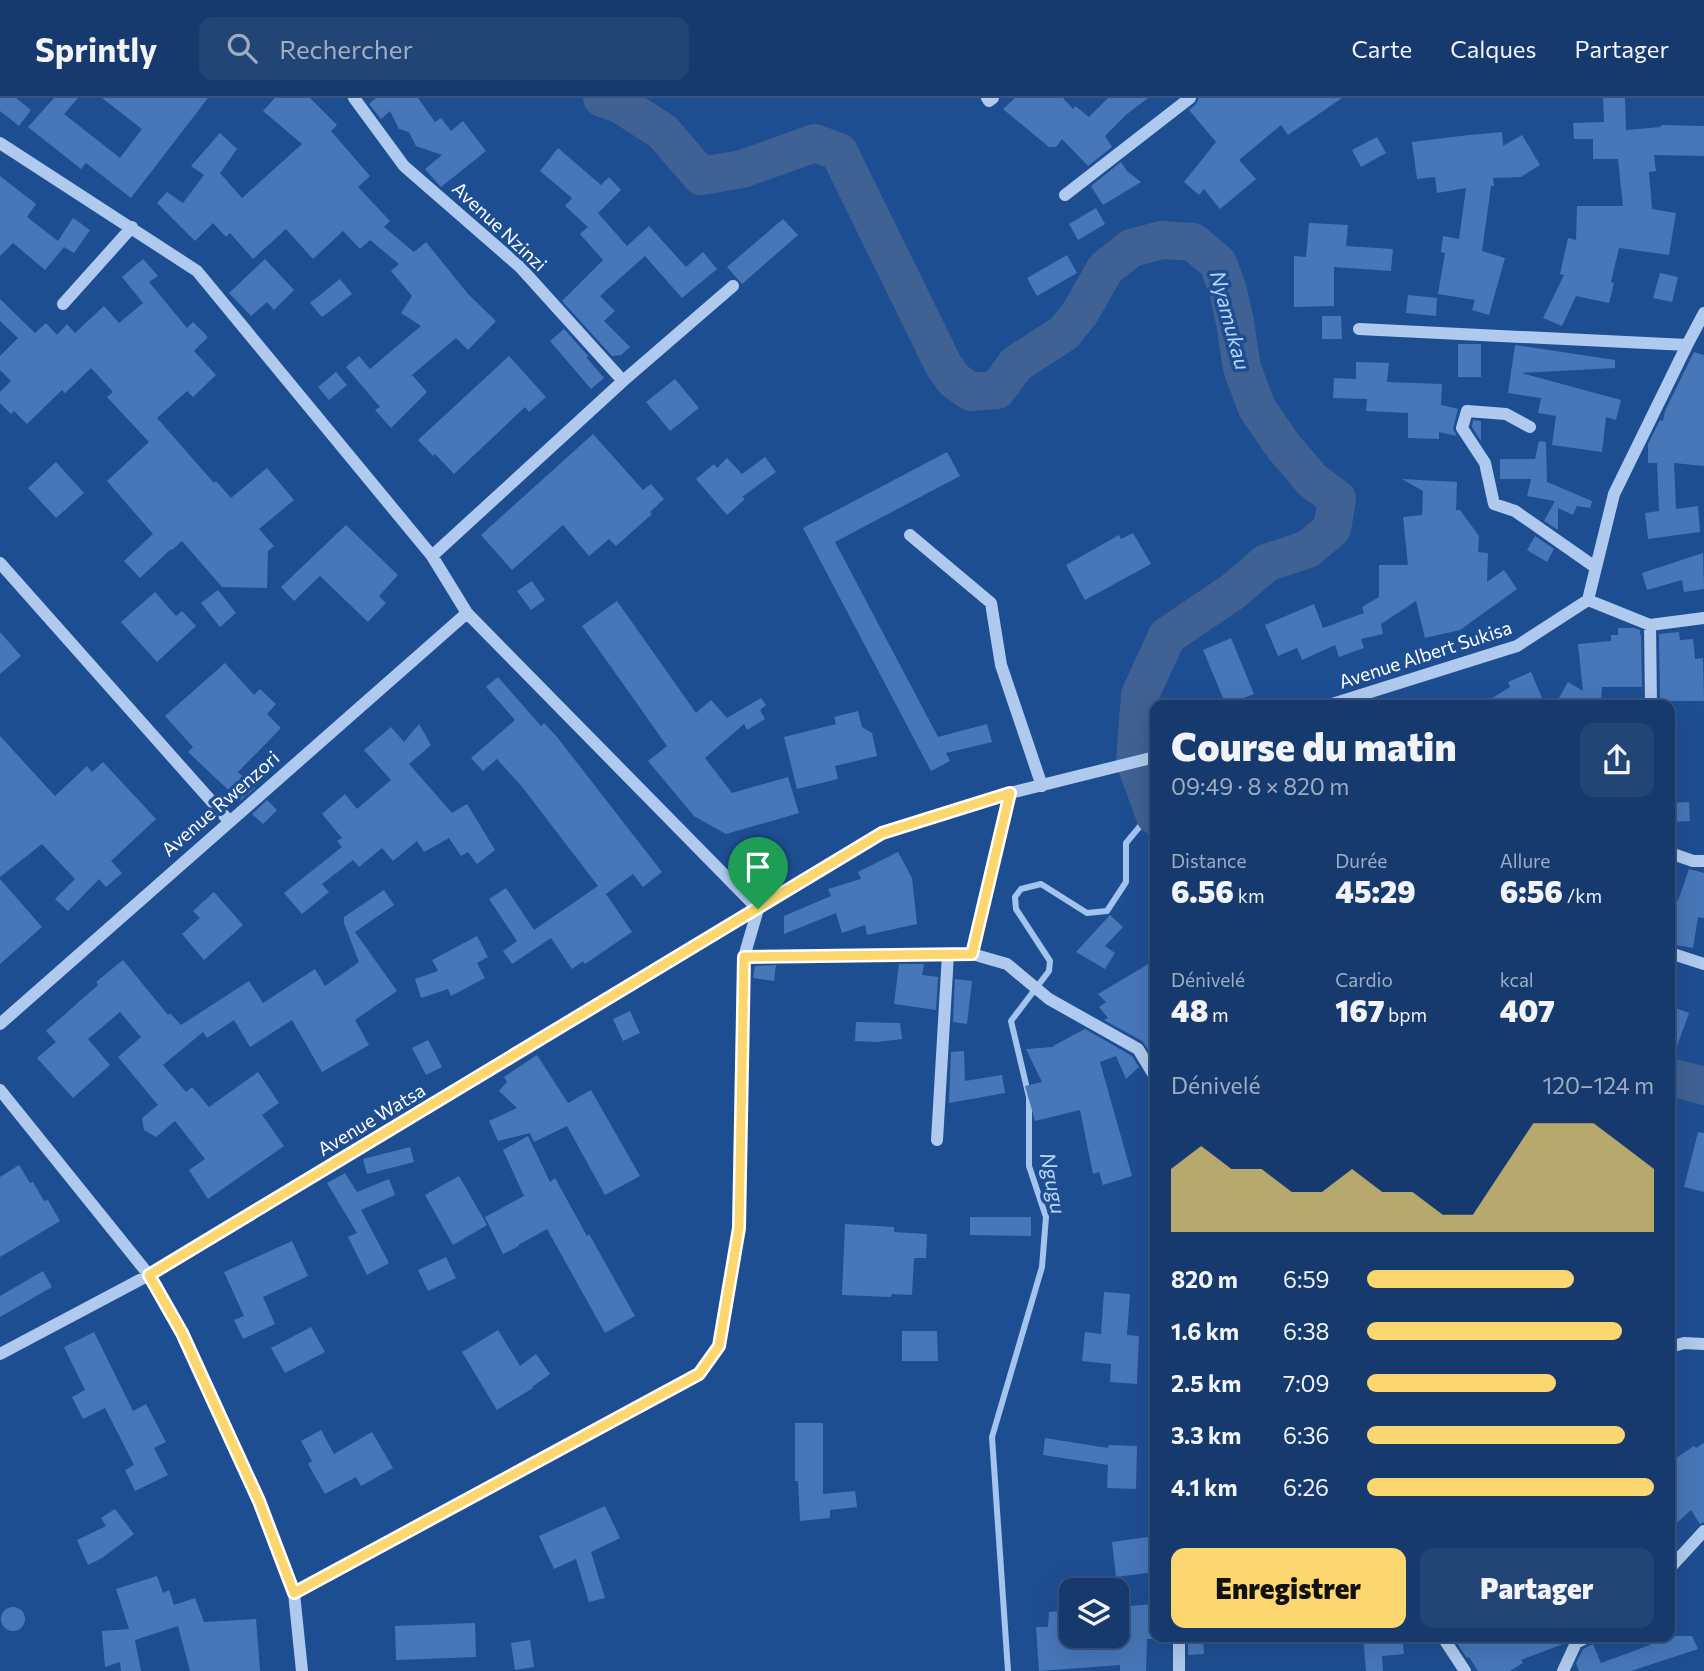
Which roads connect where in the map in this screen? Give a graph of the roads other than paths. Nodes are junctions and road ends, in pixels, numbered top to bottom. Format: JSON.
{"nodes":[{"id":1,"x":354,"y":98,"type":"edge"},
{"id":2,"x":1190,"y":98,"type":"edge"},
{"id":3,"x":0,"y":143,"type":"edge"},
{"id":4,"x":1065,"y":195,"type":"dead end"},
{"id":5,"x":132,"y":228,"type":"junction"},
{"id":6,"x":733,"y":286,"type":"dead end"},
{"id":7,"x":63,"y":304,"type":"dead end"},
{"id":8,"x":1704,"y":313,"type":"edge"},
{"id":9,"x":1359,"y":329,"type":"dead end"},
{"id":10,"x":1686,"y":345,"type":"junction"},
{"id":11,"x":623,"y":381,"type":"junction"},
{"id":12,"x":1530,"y":427,"type":"dead end"},
{"id":13,"x":910,"y":535,"type":"dead end"},
{"id":14,"x":432,"y":556,"type":"junction"},
{"id":15,"x":0,"y":563,"type":"edge"},
{"id":16,"x":1595,"y":567,"type":"junction"},
{"id":17,"x":1588,"y":600,"type":"junction"},
{"id":18,"x":467,"y":613,"type":"junction"},
{"id":19,"x":1704,"y":618,"type":"edge"},
{"id":20,"x":1650,"y":625,"type":"junction"},
{"id":21,"x":1345,"y":700,"type":"edge"},
{"id":22,"x":1651,"y":700,"type":"edge"},
{"id":23,"x":1150,"y":758,"type":"edge"},
{"id":24,"x":1042,"y":786,"type":"junction"},
{"id":25,"x":1010,"y":793,"type":"junction"},
{"id":26,"x":229,"y":821,"type":"junction"},
{"id":27,"x":1675,"y":855,"type":"edge"},
{"id":28,"x":1704,"y":861,"type":"edge"},
{"id":29,"x":758,"y":909,"type":"junction"},
{"id":30,"x":948,"y":954,"type":"junction"},
{"id":31,"x":972,"y":954,"type":"junction"},
{"id":32,"x":1675,"y":955,"type":"edge"},
{"id":33,"x":744,"y":957,"type":"junction"},
{"id":34,"x":1704,"y":964,"type":"edge"},
{"id":35,"x":0,"y":1024,"type":"edge"},
{"id":36,"x":1150,"y":1069,"type":"edge"},
{"id":37,"x":0,"y":1090,"type":"edge"},
{"id":38,"x":937,"y":1140,"type":"dead end"},
{"id":39,"x":149,"y":1275,"type":"junction"},
{"id":40,"x":1704,"y":1344,"type":"edge"},
{"id":41,"x":1675,"y":1346,"type":"edge"},
{"id":42,"x":0,"y":1354,"type":"edge"},
{"id":43,"x":1704,"y":1531,"type":"edge"},
{"id":44,"x":1675,"y":1563,"type":"edge"},
{"id":45,"x":294,"y":1593,"type":"junction"},
{"id":46,"x":1179,"y":1642,"type":"edge"},
{"id":47,"x":1446,"y":1642,"type":"edge"},
{"id":48,"x":1578,"y":1642,"type":"edge"},
{"id":49,"x":1463,"y":1670,"type":"edge"},
{"id":50,"x":302,"y":1671,"type":"edge"},
{"id":51,"x":1179,"y":1671,"type":"edge"},
{"id":52,"x":1563,"y":1671,"type":"edge"}],
"edges":[{"from":1,"to":11,"type":"street","name":"Avenue Nzinzi"},
{"from":2,"to":4,"type":"street"},
{"from":3,"to":5,"type":"street"},
{"from":5,"to":7,"type":"street"},
{"from":5,"to":14,"type":"street"},
{"from":6,"to":11,"type":"street"},
{"from":8,"to":10,"type":"street"},
{"from":9,"to":10,"type":"street"},
{"from":10,"to":16,"type":"street"},
{"from":11,"to":14,"type":"street"},
{"from":12,"to":16,"type":"street"},
{"from":13,"to":24,"type":"street"},
{"from":14,"to":18,"type":"street"},
{"from":15,"to":26,"type":"street"},
{"from":16,"to":17,"type":"street"},
{"from":17,"to":20,"type":"street"},
{"from":17,"to":21,"type":"street","name":"Avenue Albert Sukisa"},
{"from":18,"to":26,"type":"street","name":"Avenue Rwenzori"},
{"from":18,"to":29,"type":"street"},
{"from":19,"to":20,"type":"street"},
{"from":20,"to":22,"type":"street"},
{"from":23,"to":24,"type":"street","name":"Avenue Watsa"},
{"from":24,"to":25,"type":"street","name":"Avenue Watsa"},
{"from":25,"to":29,"type":"street","name":"Avenue Watsa"},
{"from":25,"to":31,"type":"street"},
{"from":26,"to":35,"type":"street","name":"Avenue Rwenzori"},
{"from":27,"to":28,"type":"street"},
{"from":29,"to":33,"type":"street"},
{"from":29,"to":39,"type":"street","name":"Avenue Watsa"},
{"from":30,"to":31,"type":"street"},
{"from":30,"to":33,"type":"street"},
{"from":30,"to":38,"type":"street"},
{"from":31,"to":36,"type":"street"},
{"from":32,"to":34,"type":"street"},
{"from":33,"to":45,"type":"street"},
{"from":37,"to":39,"type":"street"},
{"from":39,"to":42,"type":"street","name":"Avenue Watsa"},
{"from":39,"to":45,"type":"street"},
{"from":40,"to":41,"type":"street"},
{"from":43,"to":44,"type":"street"},
{"from":45,"to":50,"type":"street"},
{"from":46,"to":51,"type":"street"},
{"from":47,"to":49,"type":"street"},
{"from":48,"to":52,"type":"street"}]}
